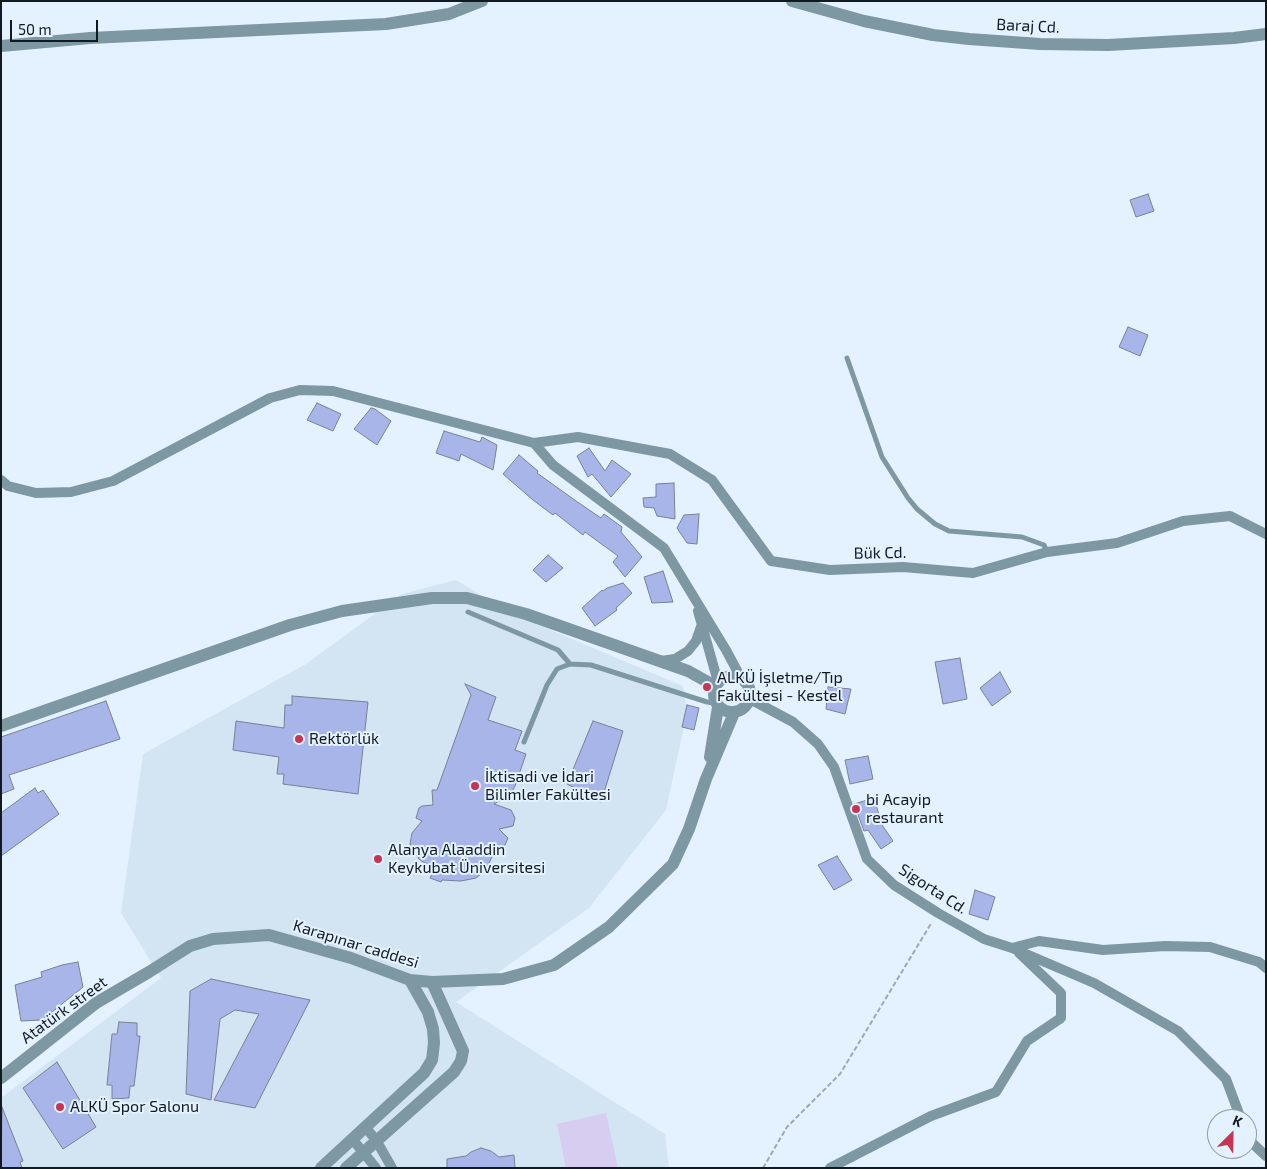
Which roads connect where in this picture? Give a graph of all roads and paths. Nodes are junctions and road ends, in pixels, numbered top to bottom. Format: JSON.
{"nodes":[{"id":1,"x":482,"y":1,"type":"edge"},
{"id":2,"x":792,"y":1,"type":"edge"},
{"id":3,"x":1266,"y":34,"type":"edge"},
{"id":4,"x":1,"y":46,"type":"edge"},
{"id":5,"x":847,"y":358,"type":"dead end"},
{"id":6,"x":534,"y":443,"type":"junction"},
{"id":7,"x":1,"y":480,"type":"edge"},
{"id":8,"x":1266,"y":534,"type":"edge"},
{"id":9,"x":1047,"y":552,"type":"junction"},
{"id":10,"x":693,"y":596,"type":"junction"},
{"id":11,"x":468,"y":612,"type":"dead end"},
{"id":12,"x":702,"y":624,"type":"junction"},
{"id":13,"x":661,"y":661,"type":"junction"},
{"id":14,"x":570,"y":664,"type":"junction"},
{"id":15,"x":741,"y":678,"type":"junction"},
{"id":16,"x":716,"y":695,"type":"junction"},
{"id":17,"x":750,"y":699,"type":"junction"},
{"id":18,"x":734,"y":713,"type":"junction"},
{"id":19,"x":1,"y":726,"type":"edge"},
{"id":20,"x":524,"y":742,"type":"dead end"},
{"id":21,"x":706,"y":779,"type":"junction"},
{"id":22,"x":938,"y":913,"type":"junction"},
{"id":23,"x":1012,"y":948,"type":"junction"},
{"id":24,"x":1266,"y":968,"type":"edge"},
{"id":25,"x":148,"y":972,"type":"joint"},
{"id":26,"x":410,"y":980,"type":"junction"},
{"id":27,"x":432,"y":982,"type":"junction"},
{"id":28,"x":1,"y":1078,"type":"edge"},
{"id":29,"x":1237,"y":1109,"type":"edge"},
{"id":30,"x":366,"y":1128,"type":"junction"},
{"id":31,"x":352,"y":1140,"type":"junction"},
{"id":32,"x":376,"y":1140,"type":"junction"},
{"id":33,"x":364,"y":1152,"type":"junction"},
{"id":34,"x":321,"y":1168,"type":"edge"},
{"id":35,"x":346,"y":1168,"type":"edge"},
{"id":36,"x":376,"y":1168,"type":"edge"},
{"id":37,"x":392,"y":1168,"type":"edge"},
{"id":38,"x":763,"y":1168,"type":"edge"},
{"id":39,"x":830,"y":1168,"type":"edge"}],
"edges":[{"from":1,"to":4,"type":"street"},
{"from":2,"to":3,"type":"street","name":"Baraj Cd."},
{"from":5,"to":9,"type":"lane"},
{"from":6,"to":7,"type":"street"},
{"from":6,"to":9,"type":"street","name":"Bük Cd."},
{"from":6,"to":10,"type":"street"},
{"from":8,"to":9,"type":"street","name":"Bük Cd."},
{"from":10,"to":12,"type":"street"},
{"from":10,"to":15,"type":"street"},
{"from":11,"to":14,"type":"lane"},
{"from":12,"to":13,"type":"street"},
{"from":12,"to":16,"type":"street"},
{"from":13,"to":16,"type":"street"},
{"from":13,"to":19,"type":"street"},
{"from":14,"to":16,"type":"lane"},
{"from":14,"to":20,"type":"lane"},
{"from":15,"to":16,"type":"street"},
{"from":15,"to":17,"type":"street"},
{"from":16,"to":18,"type":"street"},
{"from":16,"to":21,"type":"street","name":"Karapınar caddesi"},
{"from":17,"to":18,"type":"street"},
{"from":17,"to":22,"type":"street","name":"Sigorta Cd."},
{"from":18,"to":21,"type":"street","name":"Karapınar caddesi"},
{"from":21,"to":27,"type":"street","name":"Karapınar caddesi"},
{"from":22,"to":23,"type":"street","name":"Sigorta Cd."},
{"from":22,"to":38,"type":"path"},
{"from":23,"to":24,"type":"street"},
{"from":23,"to":29,"type":"street","name":"Sigorta Cd."},
{"from":23,"to":39,"type":"street"},
{"from":25,"to":26,"type":"street","name":"Karapınar caddesi"},
{"from":25,"to":28,"type":"street","name":"Atatürk street"},
{"from":26,"to":27,"type":"street","name":"Karapınar caddesi"},
{"from":26,"to":30,"type":"street"},
{"from":27,"to":32,"type":"street"},
{"from":30,"to":31,"type":"street"},
{"from":30,"to":32,"type":"street"},
{"from":31,"to":33,"type":"street"},
{"from":31,"to":34,"type":"street"},
{"from":32,"to":33,"type":"street"},
{"from":32,"to":37,"type":"street"},
{"from":33,"to":35,"type":"street"},
{"from":33,"to":36,"type":"street"}]}
